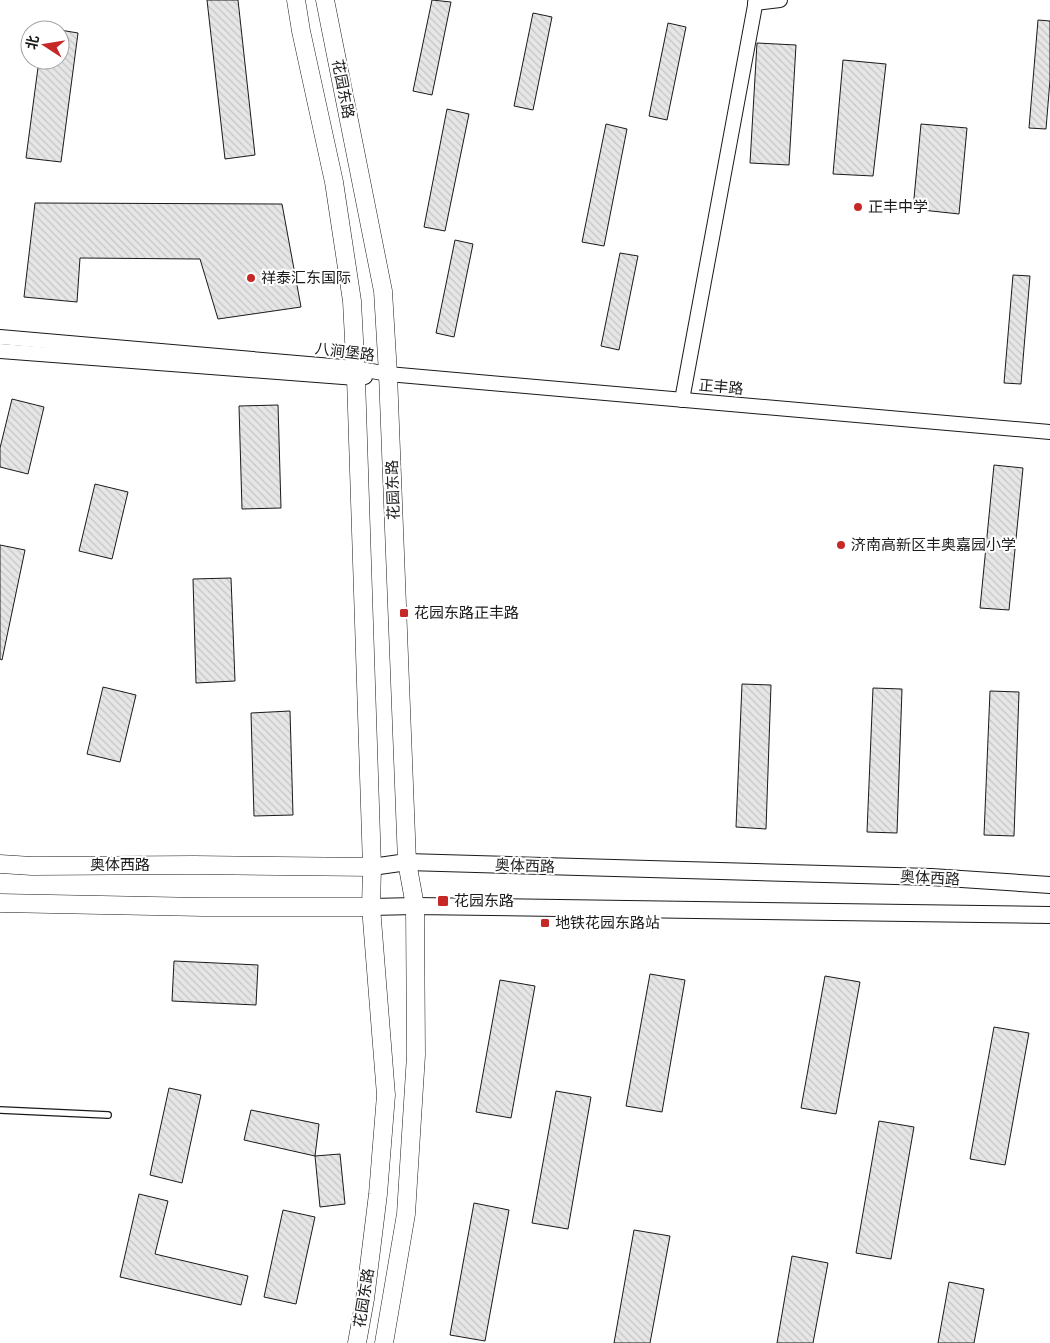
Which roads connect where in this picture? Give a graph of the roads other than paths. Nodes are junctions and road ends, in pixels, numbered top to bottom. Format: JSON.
{"nodes":[{"id":1,"x":296,"y":0,"type":"edge"},
{"id":2,"x":325,"y":0,"type":"edge"},
{"id":3,"x":780,"y":0,"type":"edge"},
{"id":4,"x":755,"y":1,"type":"edge"},
{"id":5,"x":0,"y":337,"type":"edge"},
{"id":6,"x":0,"y":351,"type":"edge"},
{"id":7,"x":355,"y":373,"type":"junction"},
{"id":8,"x":388,"y":374,"type":"junction"},
{"id":9,"x":682,"y":400,"type":"junction"},
{"id":10,"x":1050,"y":432,"type":"edge"},
{"id":11,"x":407,"y":862,"type":"junction"},
{"id":12,"x":0,"y":864,"type":"edge"},
{"id":13,"x":372,"y":867,"type":"junction"},
{"id":14,"x":1050,"y":885,"type":"edge"},
{"id":15,"x":0,"y":903,"type":"edge"},
{"id":16,"x":371,"y":906,"type":"junction"},
{"id":17,"x":415,"y":906,"type":"junction"},
{"id":18,"x":1050,"y":915,"type":"edge"},
{"id":19,"x":0,"y":1110,"type":"edge"},
{"id":20,"x":108,"y":1115,"type":"dead end"},
{"id":21,"x":357,"y":1343,"type":"edge"},
{"id":22,"x":384,"y":1343,"type":"edge"}],
"edges":[{"from":1,"to":7,"type":"main road","name":"花园东路"},
{"from":2,"to":8,"type":"main road","name":"花园东路"},
{"from":3,"to":4,"type":"street"},
{"from":4,"to":9,"type":"street"},
{"from":5,"to":7,"type":"street","name":"八涧堡路"},
{"from":6,"to":7,"type":"street","name":"八涧堡路"},
{"from":7,"to":8,"type":"street","name":"八涧堡路"},
{"from":7,"to":13,"type":"main road","name":"花园东路"},
{"from":8,"to":9,"type":"street","name":"正丰路"},
{"from":8,"to":11,"type":"main road","name":"花园东路"},
{"from":9,"to":10,"type":"street","name":"正丰路"},
{"from":11,"to":13,"type":"main road","name":"奥体西路"},
{"from":11,"to":14,"type":"main road","name":"奥体西路"},
{"from":11,"to":17,"type":"main road","name":"花园东路"},
{"from":12,"to":13,"type":"main road","name":"奥体西路"},
{"from":13,"to":16,"type":"main road","name":"花园东路"},
{"from":15,"to":16,"type":"main road"},
{"from":16,"to":17,"type":"main road"},
{"from":16,"to":21,"type":"main road","name":"花园东路"},
{"from":17,"to":18,"type":"main road"},
{"from":17,"to":22,"type":"main road","name":"花园东路"},
{"from":19,"to":20,"type":"lane"}]}
